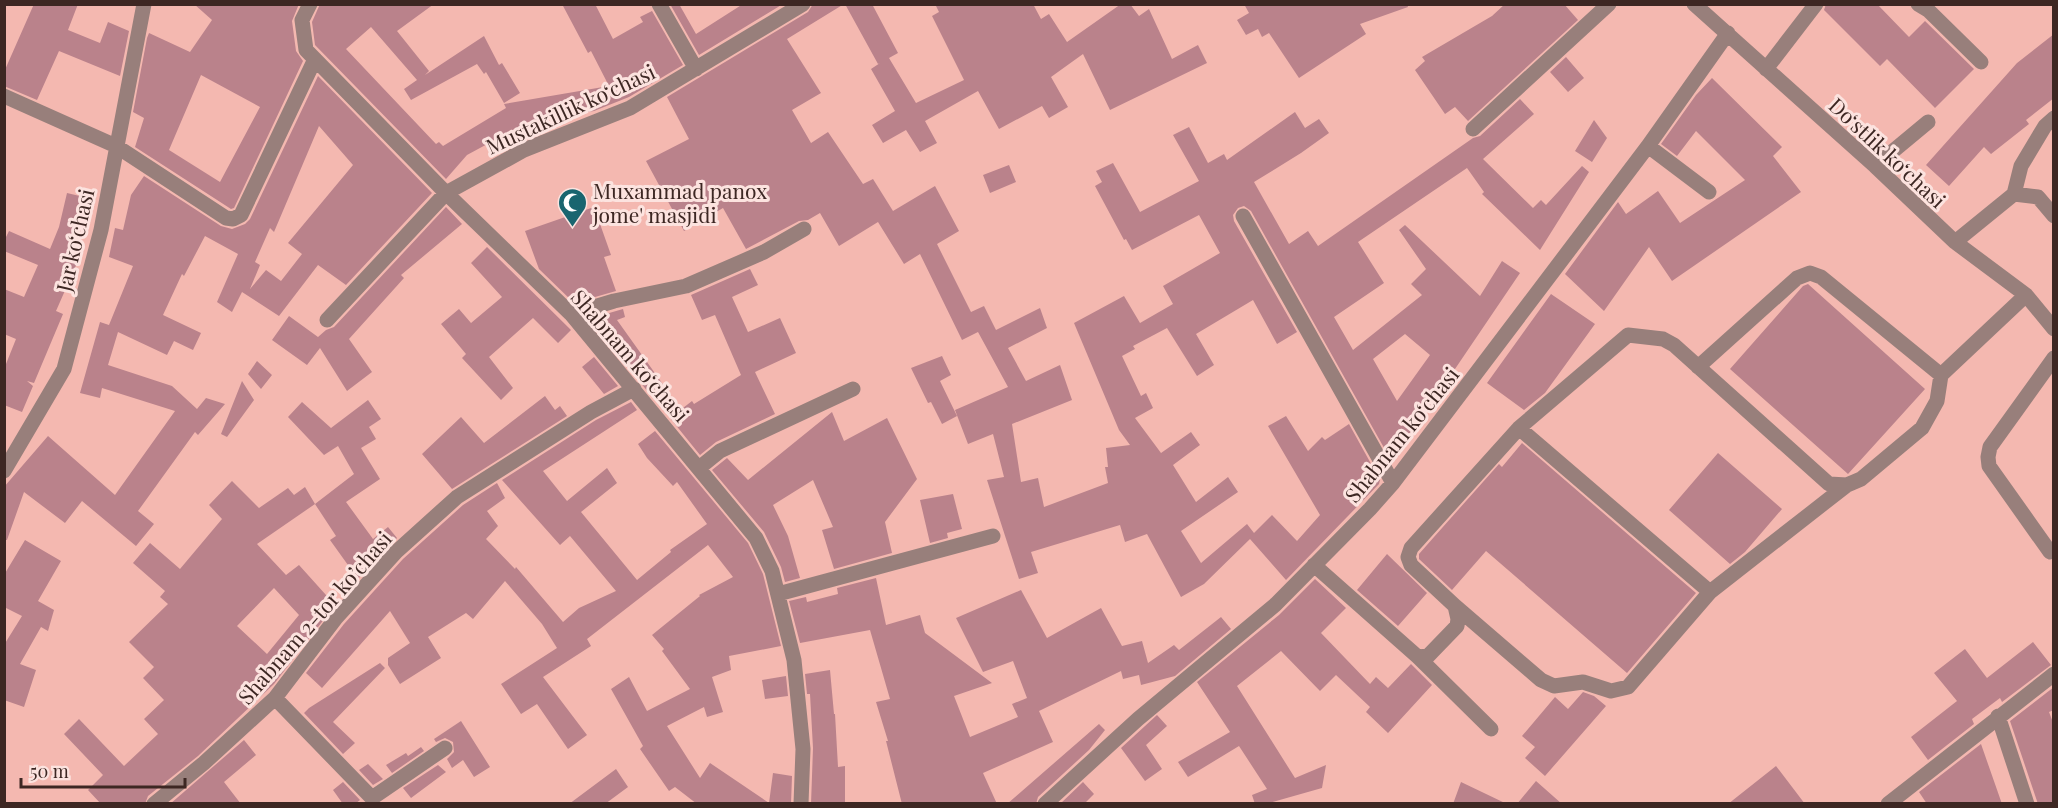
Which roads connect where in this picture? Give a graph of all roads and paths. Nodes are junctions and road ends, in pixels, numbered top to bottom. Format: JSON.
{"nodes":[{"id":1,"x":144,"y":4,"type":"edge"},
{"id":2,"x":310,"y":4,"type":"edge"},
{"id":3,"x":658,"y":4,"type":"edge"},
{"id":4,"x":803,"y":4,"type":"edge"},
{"id":5,"x":1609,"y":4,"type":"edge"},
{"id":6,"x":1694,"y":4,"type":"edge"},
{"id":7,"x":1816,"y":4,"type":"edge"},
{"id":8,"x":1918,"y":4,"type":"edge"},
{"id":9,"x":1728,"y":33,"type":"junction"},
{"id":10,"x":315,"y":59,"type":"junction"},
{"id":11,"x":1981,"y":62,"type":"dead end"},
{"id":12,"x":696,"y":69,"type":"junction"},
{"id":13,"x":1766,"y":69,"type":"junction"},
{"id":14,"x":4,"y":96,"type":"edge"},
{"id":15,"x":2054,"y":118,"type":"edge"},
{"id":16,"x":1928,"y":122,"type":"dead end"},
{"id":17,"x":1473,"y":129,"type":"dead end"},
{"id":18,"x":116,"y":146,"type":"junction"},
{"id":19,"x":1648,"y":146,"type":"junction"},
{"id":20,"x":1875,"y":166,"type":"junction"},
{"id":21,"x":1709,"y":192,"type":"dead end"},
{"id":22,"x":446,"y":193,"type":"junction"},
{"id":23,"x":2014,"y":194,"type":"junction"},
{"id":24,"x":1243,"y":216,"type":"dead end"},
{"id":25,"x":2054,"y":216,"type":"edge"},
{"id":26,"x":804,"y":229,"type":"dead end"},
{"id":27,"x":1955,"y":242,"type":"junction"},
{"id":28,"x":2026,"y":295,"type":"junction"},
{"id":29,"x":571,"y":314,"type":"junction"},
{"id":30,"x":327,"y":320,"type":"dead end"},
{"id":31,"x":2054,"y":329,"type":"edge"},
{"id":32,"x":2054,"y":358,"type":"edge"},
{"id":33,"x":1698,"y":367,"type":"junction"},
{"id":34,"x":1941,"y":375,"type":"junction"},
{"id":35,"x":634,"y":389,"type":"junction"},
{"id":36,"x":853,"y":389,"type":"dead end"},
{"id":37,"x":1519,"y":428,"type":"junction"},
{"id":38,"x":699,"y":468,"type":"junction"},
{"id":39,"x":4,"y":471,"type":"edge"},
{"id":40,"x":1393,"y":483,"type":"junction"},
{"id":41,"x":1847,"y":485,"type":"junction"},
{"id":42,"x":993,"y":536,"type":"dead end"},
{"id":43,"x":2050,"y":552,"type":"dead end"},
{"id":44,"x":1314,"y":565,"type":"junction"},
{"id":45,"x":1710,"y":592,"type":"junction"},
{"id":46,"x":778,"y":594,"type":"junction"},
{"id":47,"x":1455,"y":606,"type":"junction"},
{"id":48,"x":1418,"y":657,"type":"junction"},
{"id":49,"x":2054,"y":674,"type":"edge"},
{"id":50,"x":275,"y":698,"type":"junction"},
{"id":51,"x":1998,"y":716,"type":"junction"},
{"id":52,"x":1491,"y":729,"type":"dead end"},
{"id":53,"x":445,"y":748,"type":"dead end"},
{"id":54,"x":154,"y":804,"type":"edge"},
{"id":55,"x":801,"y":804,"type":"edge"},
{"id":56,"x":1045,"y":804,"type":"edge"},
{"id":57,"x":1888,"y":804,"type":"edge"},
{"id":58,"x":2027,"y":804,"type":"edge"}],
"edges":[{"from":1,"to":18,"type":"street","name":"Jar koʻchasi"},
{"from":2,"to":10,"type":"street","name":"Shabnam koʻchasi"},
{"from":3,"to":12,"type":"street"},
{"from":4,"to":12,"type":"street","name":"Mustakillik koʻchasi"},
{"from":5,"to":17,"type":"street"},
{"from":6,"to":9,"type":"street","name":"Doʻstlik koʻchasi"},
{"from":7,"to":13,"type":"street"},
{"from":8,"to":11,"type":"street"},
{"from":9,"to":13,"type":"street","name":"Doʻstlik koʻchasi"},
{"from":9,"to":19,"type":"street","name":"Shabnam koʻchasi"},
{"from":10,"to":18,"type":"street"},
{"from":10,"to":22,"type":"street","name":"Shabnam koʻchasi"},
{"from":12,"to":22,"type":"street","name":"Mustakillik koʻchasi"},
{"from":13,"to":20,"type":"street","name":"Doʻstlik koʻchasi"},
{"from":14,"to":18,"type":"street"},
{"from":15,"to":23,"type":"street"},
{"from":16,"to":20,"type":"street"},
{"from":18,"to":39,"type":"street","name":"Jar koʻchasi"},
{"from":19,"to":21,"type":"street"},
{"from":19,"to":40,"type":"street","name":"Shabnam koʻchasi"},
{"from":20,"to":27,"type":"street","name":"Doʻstlik koʻchasi"},
{"from":22,"to":29,"type":"street","name":"Shabnam koʻchasi"},
{"from":22,"to":30,"type":"street","name":"Mustakillik koʻchasi"},
{"from":23,"to":25,"type":"street"},
{"from":23,"to":27,"type":"street"},
{"from":24,"to":40,"type":"street"},
{"from":26,"to":29,"type":"street"},
{"from":27,"to":28,"type":"street","name":"Doʻstlik koʻchasi"},
{"from":28,"to":31,"type":"street","name":"Doʻstlik koʻchasi"},
{"from":28,"to":34,"type":"street"},
{"from":29,"to":35,"type":"street","name":"Shabnam koʻchasi"},
{"from":32,"to":43,"type":"street"},
{"from":33,"to":34,"type":"street"},
{"from":33,"to":37,"type":"street"},
{"from":33,"to":41,"type":"street"},
{"from":34,"to":41,"type":"street"},
{"from":35,"to":38,"type":"street","name":"Shabnam koʻchasi"},
{"from":35,"to":50,"type":"street","name":"Shabnam 2-tor koʼchasi"},
{"from":36,"to":38,"type":"street"},
{"from":37,"to":45,"type":"street"},
{"from":37,"to":47,"type":"street"},
{"from":38,"to":46,"type":"street","name":"Shabnam koʻchasi"},
{"from":40,"to":44,"type":"street","name":"Shabnam koʻchasi"},
{"from":41,"to":45,"type":"street"},
{"from":42,"to":46,"type":"street"},
{"from":44,"to":48,"type":"street"},
{"from":44,"to":56,"type":"street","name":"Shabnam koʻchasi"},
{"from":45,"to":47,"type":"street"},
{"from":46,"to":55,"type":"street","name":"Shabnam koʻchasi"},
{"from":47,"to":48,"type":"street"},
{"from":48,"to":52,"type":"street"},
{"from":49,"to":51,"type":"street"},
{"from":50,"to":53,"type":"street"},
{"from":50,"to":54,"type":"street","name":"Shabnam 2-tor koʼchasi"},
{"from":51,"to":57,"type":"street"},
{"from":51,"to":58,"type":"street"}]}
